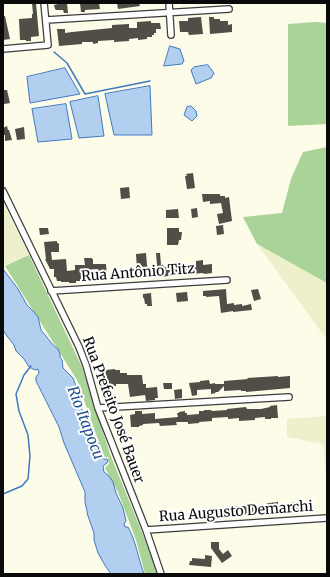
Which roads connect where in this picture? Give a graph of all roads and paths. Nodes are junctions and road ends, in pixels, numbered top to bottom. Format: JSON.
{"nodes":[{"id":1,"x":44,"y":3,"type":"edge"},
{"id":2,"x":169,"y":3,"type":"edge"},
{"id":3,"x":229,"y":8,"type":"dead end"},
{"id":4,"x":170,"y":12,"type":"junction"},
{"id":5,"x":46,"y":20,"type":"junction"},
{"id":6,"x":172,"y":35,"type":"dead end"},
{"id":7,"x":3,"y":49,"type":"edge"},
{"id":8,"x":3,"y":191,"type":"edge"},
{"id":9,"x":227,"y":280,"type":"dead end"},
{"id":10,"x":51,"y":291,"type":"junction"},
{"id":11,"x":289,"y":397,"type":"dead end"},
{"id":12,"x":98,"y":408,"type":"junction"},
{"id":13,"x":327,"y":518,"type":"edge"},
{"id":14,"x":146,"y":530,"type":"junction"},
{"id":15,"x":161,"y":574,"type":"edge"}],
"edges":[{"from":1,"to":5,"type":"street"},
{"from":2,"to":4,"type":"street"},
{"from":3,"to":4,"type":"street"},
{"from":4,"to":5,"type":"street"},
{"from":4,"to":6,"type":"street"},
{"from":5,"to":7,"type":"street"},
{"from":8,"to":10,"type":"street","name":"Rua Prefeito José Bauer"},
{"from":9,"to":10,"type":"street","name":"Rua Antônio Titz"},
{"from":10,"to":12,"type":"street","name":"Rua Prefeito José Bauer"},
{"from":11,"to":12,"type":"street"},
{"from":12,"to":14,"type":"street","name":"Rua Prefeito José Bauer"},
{"from":13,"to":14,"type":"street","name":"Rua Augusto Demarchi"},
{"from":14,"to":15,"type":"street","name":"Rua Prefeito José Bauer"}]}
